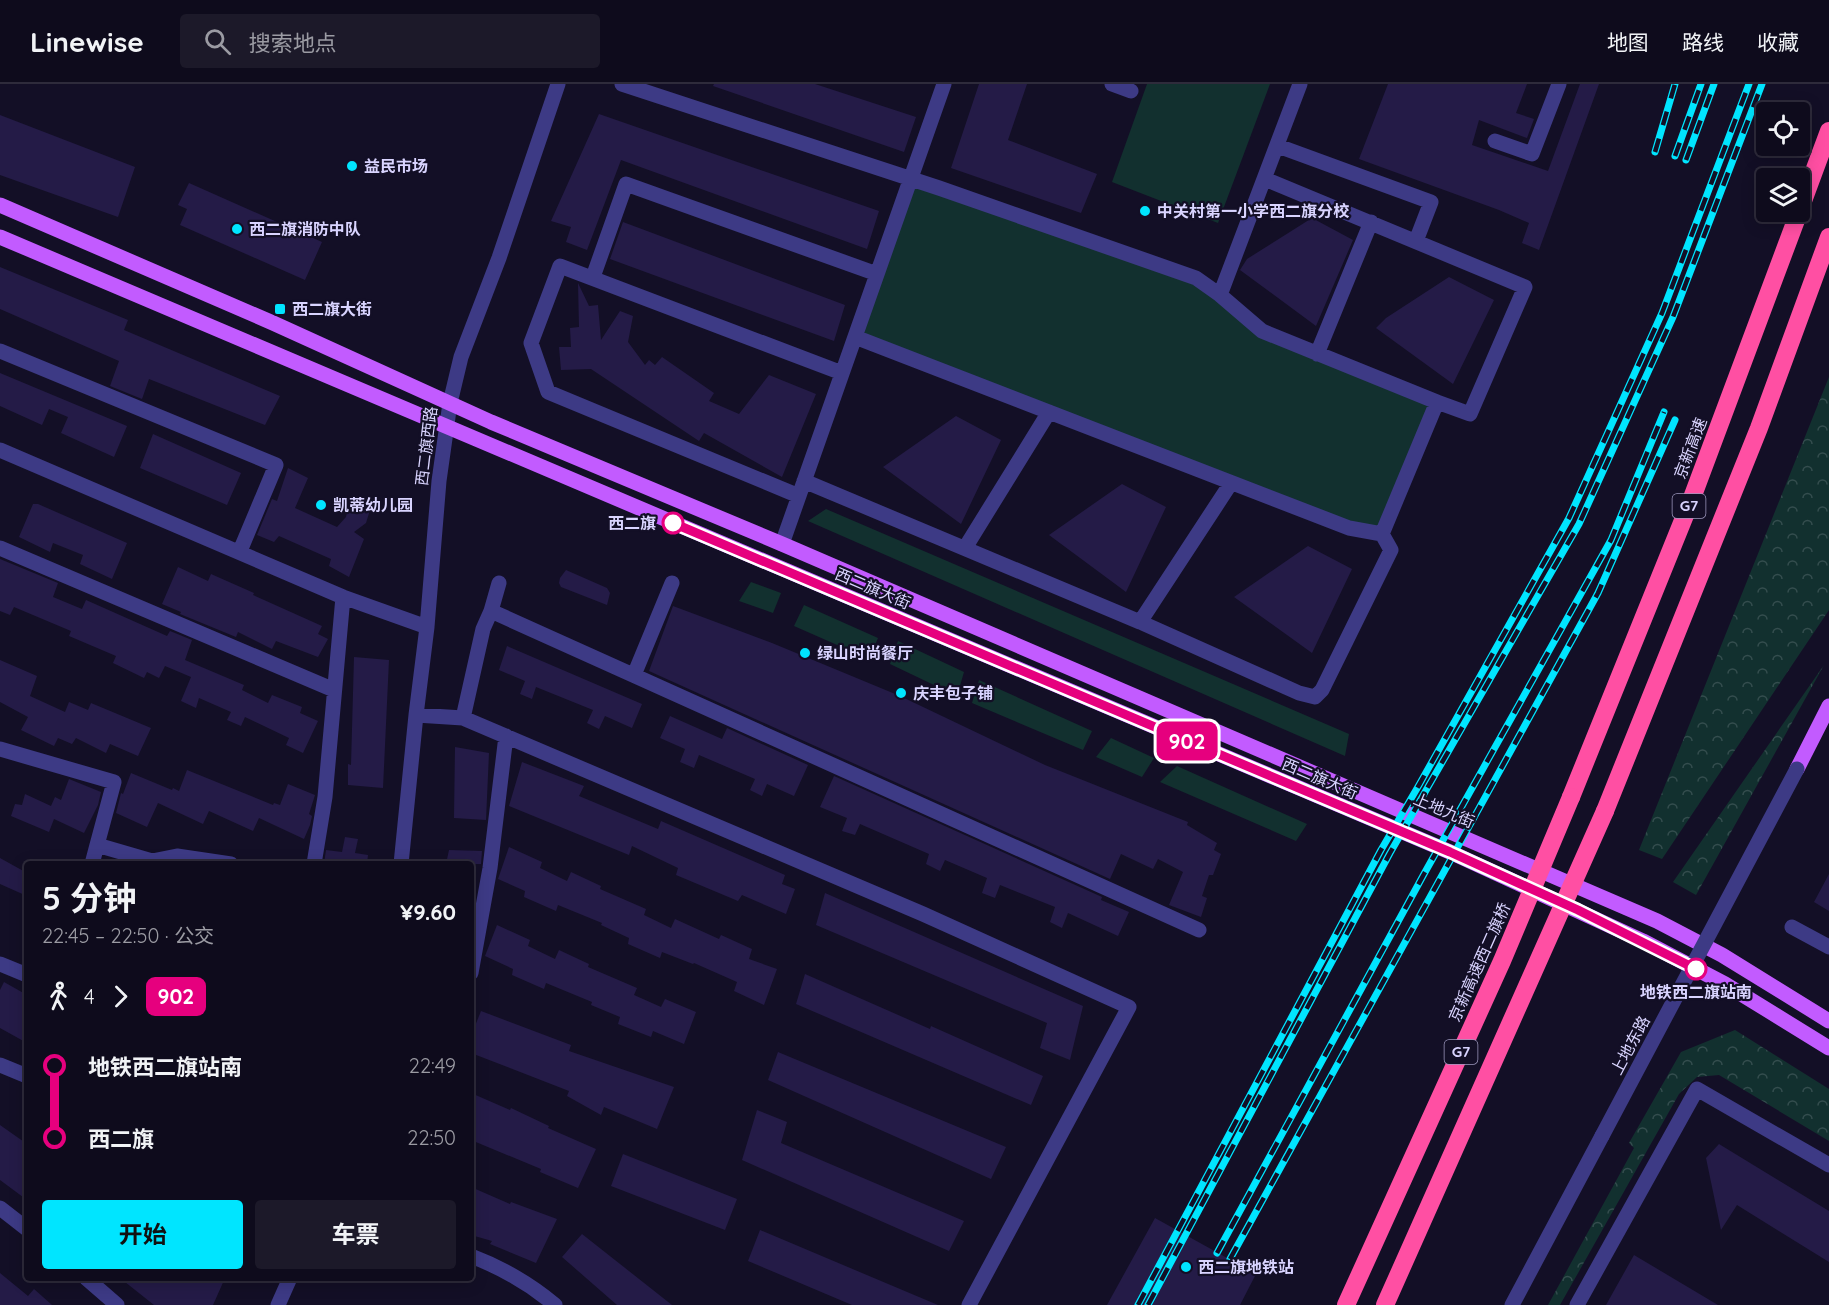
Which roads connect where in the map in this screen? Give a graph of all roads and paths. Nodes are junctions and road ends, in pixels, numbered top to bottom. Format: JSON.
{"nodes":[{"id":1,"x":558,"y":84,"type":"edge"},
{"id":2,"x":622,"y":84,"type":"edge"},
{"id":3,"x":944,"y":84,"type":"edge"},
{"id":4,"x":1112,"y":84,"type":"edge"},
{"id":5,"x":1300,"y":84,"type":"edge"},
{"id":6,"x":1559,"y":84,"type":"edge"},
{"id":7,"x":1131,"y":91,"type":"dead end"},
{"id":8,"x":1829,"y":131,"type":"edge"},
{"id":9,"x":1495,"y":141,"type":"dead end"},
{"id":10,"x":1278,"y":146,"type":"junction"},
{"id":11,"x":909,"y":178,"type":"junction"},
{"id":12,"x":1265,"y":179,"type":"junction"},
{"id":13,"x":1810,"y":183,"type":"edge"},
{"id":14,"x":0,"y":205,"type":"edge"},
{"id":15,"x":1371,"y":222,"type":"junction"},
{"id":16,"x":1796,"y":222,"type":"edge"},
{"id":17,"x":0,"y":237,"type":"edge"},
{"id":18,"x":1829,"y":237,"type":"edge"},
{"id":19,"x":1416,"y":241,"type":"junction"},
{"id":20,"x":877,"y":274,"type":"junction"},
{"id":21,"x":593,"y":278,"type":"junction"},
{"id":22,"x":1220,"y":295,"type":"junction"},
{"id":23,"x":855,"y":337,"type":"junction"},
{"id":24,"x":0,"y":351,"type":"edge"},
{"id":25,"x":1317,"y":354,"type":"junction"},
{"id":26,"x":842,"y":373,"type":"junction"},
{"id":27,"x":1437,"y":402,"type":"junction"},
{"id":28,"x":450,"y":403,"type":"junction"},
{"id":29,"x":1049,"y":412,"type":"junction"},
{"id":30,"x":447,"y":426,"type":"junction"},
{"id":31,"x":0,"y":450,"type":"edge"},
{"id":32,"x":804,"y":481,"type":"junction"},
{"id":33,"x":1231,"y":483,"type":"junction"},
{"id":34,"x":799,"y":496,"type":"junction"},
{"id":35,"x":1382,"y":534,"type":"junction"},
{"id":36,"x":782,"y":544,"type":"junction"},
{"id":37,"x":0,"y":548,"type":"edge"},
{"id":38,"x":965,"y":548,"type":"junction"},
{"id":39,"x":240,"y":551,"type":"junction"},
{"id":40,"x":498,"y":583,"type":"dead end"},
{"id":41,"x":672,"y":583,"type":"dead end"},
{"id":42,"x":343,"y":597,"type":"junction"},
{"id":43,"x":491,"y":611,"type":"junction"},
{"id":44,"x":1140,"y":622,"type":"junction"},
{"id":45,"x":427,"y":627,"type":"junction"},
{"id":46,"x":1033,"y":654,"type":"joint"},
{"id":47,"x":634,"y":675,"type":"junction"},
{"id":48,"x":334,"y":690,"type":"junction"},
{"id":49,"x":1829,"y":706,"type":"edge"},
{"id":50,"x":416,"y":715,"type":"junction"},
{"id":51,"x":463,"y":718,"type":"junction"},
{"id":52,"x":506,"y":736,"type":"junction"},
{"id":53,"x":0,"y":749,"type":"edge"},
{"id":54,"x":1797,"y":769,"type":"joint"},
{"id":55,"x":1570,"y":797,"type":"joint"},
{"id":56,"x":97,"y":845,"type":"junction"},
{"id":57,"x":93,"y":861,"type":"edge"},
{"id":58,"x":152,"y":861,"type":"edge"},
{"id":59,"x":152,"y":861,"type":"edge"},
{"id":60,"x":211,"y":861,"type":"edge"},
{"id":61,"x":314,"y":861,"type":"edge"},
{"id":62,"x":401,"y":861,"type":"edge"},
{"id":63,"x":1792,"y":927,"type":"dead end"},
{"id":64,"x":1199,"y":930,"type":"dead end"},
{"id":65,"x":1829,"y":947,"type":"edge"},
{"id":66,"x":474,"y":956,"type":"edge"},
{"id":67,"x":0,"y":964,"type":"edge"},
{"id":68,"x":24,"y":974,"type":"edge"},
{"id":69,"x":1829,"y":1021,"type":"edge"},
{"id":70,"x":1829,"y":1048,"type":"edge"},
{"id":71,"x":0,"y":1065,"type":"edge"},
{"id":72,"x":24,"y":1075,"type":"edge"},
{"id":73,"x":1829,"y":1165,"type":"edge"},
{"id":74,"x":0,"y":1208,"type":"edge"},
{"id":75,"x":24,"y":1227,"type":"edge"},
{"id":76,"x":474,"y":1257,"type":"edge"},
{"id":77,"x":89,"y":1281,"type":"edge"},
{"id":78,"x":289,"y":1281,"type":"edge"},
{"id":79,"x":117,"y":1305,"type":"edge"},
{"id":80,"x":279,"y":1305,"type":"edge"},
{"id":81,"x":555,"y":1305,"type":"edge"},
{"id":82,"x":969,"y":1305,"type":"edge"},
{"id":83,"x":1346,"y":1305,"type":"edge"},
{"id":84,"x":1385,"y":1305,"type":"edge"},
{"id":85,"x":1512,"y":1305,"type":"edge"},
{"id":86,"x":1577,"y":1305,"type":"edge"}],
"edges":[{"from":1,"to":28,"type":"street","name":"西二旗西路"},
{"from":2,"to":11,"type":"street"},
{"from":3,"to":11,"type":"street"},
{"from":4,"to":7,"type":"street"},
{"from":5,"to":10,"type":"street"},
{"from":6,"to":9,"type":"street"},
{"from":8,"to":13,"type":"highway","name":"京新高速","number":"G7"},
{"from":10,"to":12,"type":"street"},
{"from":10,"to":19,"type":"street"},
{"from":11,"to":20,"type":"street"},
{"from":11,"to":22,"type":"street"},
{"from":12,"to":15,"type":"street"},
{"from":12,"to":22,"type":"street"},
{"from":14,"to":28,"type":"main road","name":"西二旗大街"},
{"from":15,"to":19,"type":"street"},
{"from":15,"to":25,"type":"street"},
{"from":16,"to":55,"type":"highway","name":"京新高速","number":"G7"},
{"from":17,"to":30,"type":"main road","name":"西二旗大街"},
{"from":18,"to":84,"type":"highway","number":"G7","bridge":true},
{"from":19,"to":27,"type":"street"},
{"from":20,"to":21,"type":"street"},
{"from":20,"to":23,"type":"street"},
{"from":21,"to":26,"type":"street"},
{"from":21,"to":34,"type":"street"},
{"from":22,"to":25,"type":"street"},
{"from":23,"to":26,"type":"street"},
{"from":23,"to":29,"type":"street"},
{"from":24,"to":39,"type":"street"},
{"from":25,"to":27,"type":"street"},
{"from":26,"to":32,"type":"street"},
{"from":27,"to":35,"type":"street"},
{"from":28,"to":30,"type":"street","name":"西二旗西路"},
{"from":28,"to":36,"type":"main road","name":"西二旗大街"},
{"from":29,"to":33,"type":"street"},
{"from":29,"to":38,"type":"street"},
{"from":30,"to":45,"type":"street","name":"西二旗西路"},
{"from":30,"to":70,"type":"main road","name":"西二旗大街"},
{"from":31,"to":39,"type":"street"},
{"from":32,"to":34,"type":"street"},
{"from":32,"to":38,"type":"street"},
{"from":33,"to":35,"type":"street"},
{"from":33,"to":44,"type":"street"},
{"from":34,"to":36,"type":"street"},
{"from":35,"to":44,"type":"street"},
{"from":36,"to":46,"type":"main road","name":"西二旗大街"},
{"from":37,"to":48,"type":"street"},
{"from":38,"to":44,"type":"street"},
{"from":39,"to":42,"type":"street"},
{"from":40,"to":43,"type":"street"},
{"from":41,"to":47,"type":"street"},
{"from":42,"to":45,"type":"street"},
{"from":42,"to":48,"type":"street"},
{"from":43,"to":47,"type":"street"},
{"from":43,"to":51,"type":"street"},
{"from":45,"to":50,"type":"street","name":"西二旗西路"},
{"from":46,"to":69,"type":"main road","name":"上地九街"},
{"from":47,"to":64,"type":"street"},
{"from":48,"to":61,"type":"street"},
{"from":49,"to":54,"type":"main road","name":"上地东路"},
{"from":50,"to":51,"type":"street"},
{"from":50,"to":62,"type":"street","name":"西二旗西路"},
{"from":51,"to":52,"type":"street"},
{"from":52,"to":66,"type":"street"},
{"from":52,"to":82,"type":"street"},
{"from":53,"to":56,"type":"street"},
{"from":54,"to":85,"type":"street","name":"上地东路","bridge":true},
{"from":55,"to":83,"type":"highway","name":"京新高速西二旗桥","number":"G7","bridge":true},
{"from":56,"to":57,"type":"street"},
{"from":56,"to":59,"type":"street"},
{"from":58,"to":60,"type":"street"},
{"from":63,"to":65,"type":"street"},
{"from":67,"to":68,"type":"street"},
{"from":71,"to":72,"type":"street"},
{"from":73,"to":86,"type":"street"},
{"from":74,"to":75,"type":"street"},
{"from":76,"to":81,"type":"street"},
{"from":77,"to":79,"type":"street"},
{"from":78,"to":80,"type":"street"}]}
